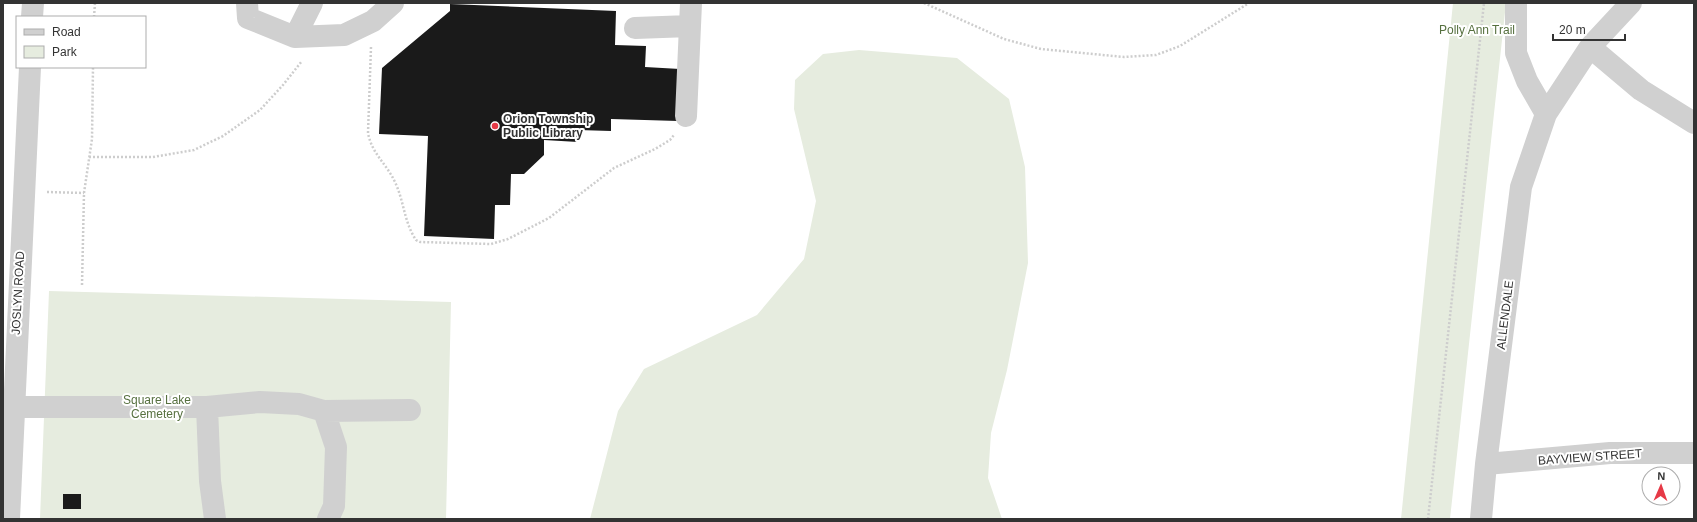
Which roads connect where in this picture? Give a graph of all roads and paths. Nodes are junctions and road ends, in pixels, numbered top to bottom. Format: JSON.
{"nodes":[{"id":1,"x":33,"y":3,"type":"edge"},
{"id":2,"x":94,"y":3,"type":"edge"},
{"id":3,"x":247,"y":3,"type":"edge"},
{"id":4,"x":312,"y":3,"type":"edge"},
{"id":5,"x":392,"y":3,"type":"edge"},
{"id":6,"x":691,"y":3,"type":"edge"},
{"id":7,"x":924,"y":3,"type":"edge"},
{"id":8,"x":1249,"y":3,"type":"edge"},
{"id":9,"x":1484,"y":3,"type":"edge"},
{"id":10,"x":1516,"y":3,"type":"edge"},
{"id":11,"x":1631,"y":3,"type":"edge"},
{"id":12,"x":32,"y":16,"type":"edge"},
{"id":13,"x":94,"y":16,"type":"edge"},
{"id":14,"x":690,"y":26,"type":"junction"},
{"id":15,"x":635,"y":28,"type":"dead end"},
{"id":16,"x":295,"y":37,"type":"junction"},
{"id":17,"x":1590,"y":47,"type":"junction"},
{"id":18,"x":364,"y":48,"type":"dead end"},
{"id":19,"x":306,"y":57,"type":"dead end"},
{"id":20,"x":30,"y":68,"type":"edge"},
{"id":21,"x":93,"y":68,"type":"edge"},
{"id":22,"x":1546,"y":114,"type":"junction"},
{"id":23,"x":686,"y":116,"type":"joint"},
{"id":24,"x":1694,"y":123,"type":"edge"},
{"id":25,"x":89,"y":158,"type":"junction"},
{"id":26,"x":82,"y":285,"type":"dead end"},
{"id":27,"x":13,"y":407,"type":"junction"},
{"id":28,"x":207,"y":407,"type":"junction"},
{"id":29,"x":410,"y":410,"type":"dead end"},
{"id":30,"x":324,"y":411,"type":"junction"},
{"id":31,"x":1694,"y":453,"type":"edge"},
{"id":32,"x":1486,"y":464,"type":"junction"},
{"id":33,"x":334,"y":515,"type":"edge"},
{"id":34,"x":8,"y":519,"type":"edge"},
{"id":35,"x":216,"y":519,"type":"edge"},
{"id":36,"x":1428,"y":519,"type":"edge"},
{"id":37,"x":1481,"y":519,"type":"edge"}],
"edges":[{"from":1,"to":12,"type":"street"},
{"from":2,"to":13,"type":"path"},
{"from":3,"to":16,"type":"street"},
{"from":4,"to":16,"type":"street"},
{"from":5,"to":16,"type":"street"},
{"from":6,"to":14,"type":"street"},
{"from":7,"to":8,"type":"path"},
{"from":9,"to":36,"type":"path"},
{"from":10,"to":22,"type":"street"},
{"from":11,"to":17,"type":"street","name":"ALLENDALE"},
{"from":14,"to":15,"type":"street"},
{"from":14,"to":23,"type":"street"},
{"from":17,"to":22,"type":"street","name":"ALLENDALE"},
{"from":17,"to":24,"type":"street"},
{"from":18,"to":23,"type":"path"},
{"from":19,"to":25,"type":"path"},
{"from":20,"to":27,"type":"street","name":"JOSLYN ROAD"},
{"from":21,"to":25,"type":"path"},
{"from":22,"to":32,"type":"street","name":"ALLENDALE"},
{"from":25,"to":26,"type":"path"},
{"from":27,"to":28,"type":"street"},
{"from":27,"to":34,"type":"street","name":"JOSLYN ROAD"},
{"from":28,"to":30,"type":"street"},
{"from":28,"to":35,"type":"street"},
{"from":29,"to":30,"type":"street"},
{"from":30,"to":33,"type":"street"},
{"from":31,"to":32,"type":"street","name":"BAYVIEW STREET"},
{"from":32,"to":37,"type":"street","name":"ALLENDALE"}]}
